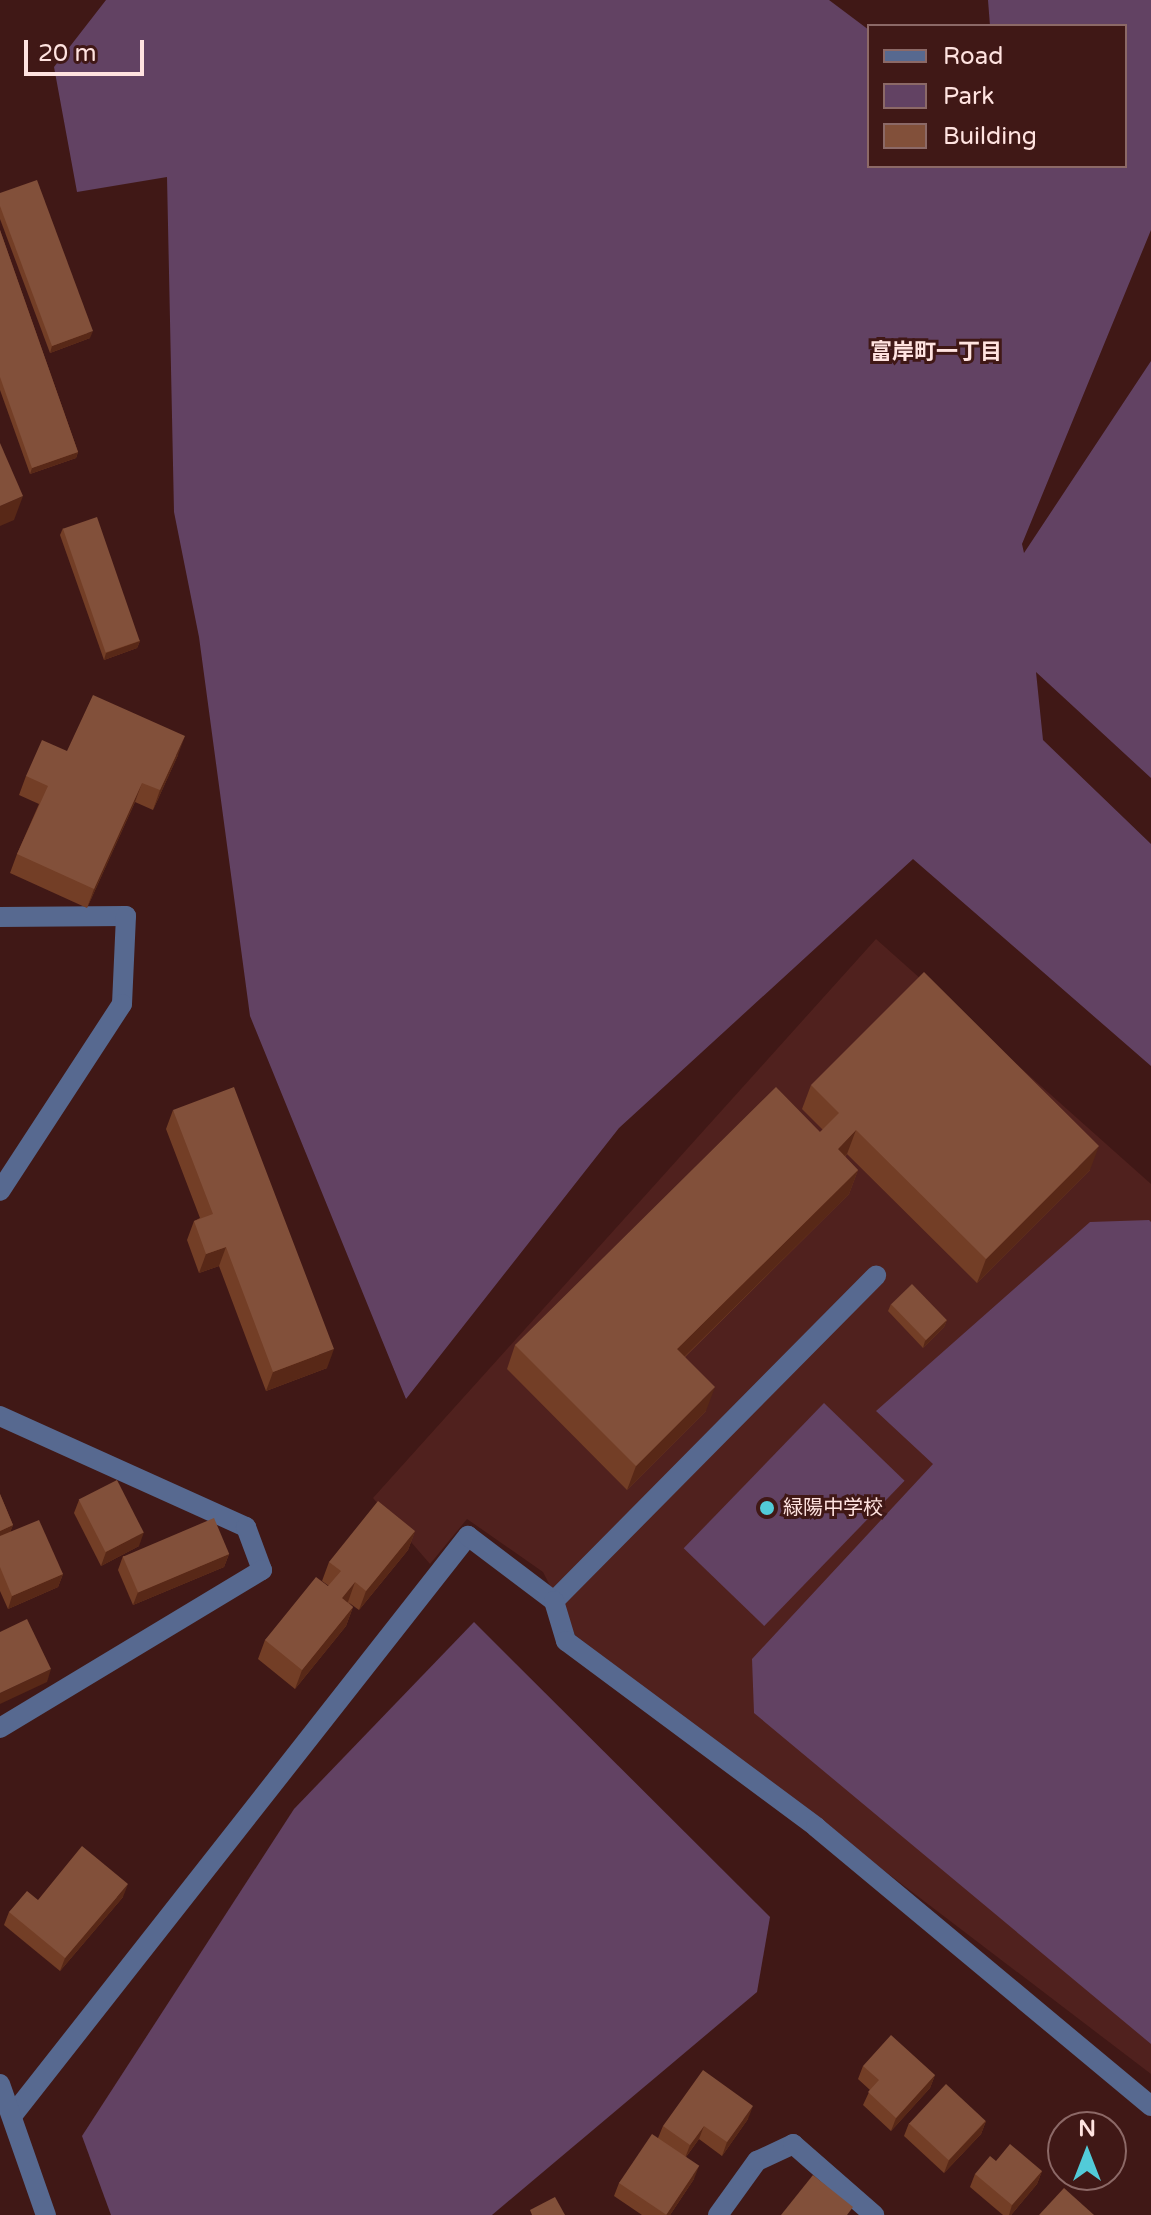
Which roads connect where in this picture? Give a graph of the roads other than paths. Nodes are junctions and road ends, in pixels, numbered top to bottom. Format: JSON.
{"nodes":[{"id":1,"x":0,"y":917,"type":"edge"},
{"id":2,"x":0,"y":1191,"type":"edge"},
{"id":3,"x":876,"y":1276,"type":"dead end"},
{"id":4,"x":0,"y":1416,"type":"edge"},
{"id":5,"x":554,"y":1601,"type":"junction"},
{"id":6,"x":0,"y":1728,"type":"edge"},
{"id":7,"x":0,"y":2084,"type":"edge"},
{"id":8,"x":1151,"y":2106,"type":"edge"},
{"id":9,"x":12,"y":2116,"type":"junction"},
{"id":10,"x":46,"y":2215,"type":"edge"},
{"id":11,"x":718,"y":2215,"type":"edge"},
{"id":12,"x":874,"y":2215,"type":"edge"}],
"edges":[{"from":1,"to":2,"type":"street"},
{"from":3,"to":5,"type":"street"},
{"from":4,"to":6,"type":"street"},
{"from":5,"to":8,"type":"street"},
{"from":5,"to":9,"type":"street"},
{"from":7,"to":9,"type":"street"},
{"from":9,"to":10,"type":"street"},
{"from":11,"to":12,"type":"street"}]}
